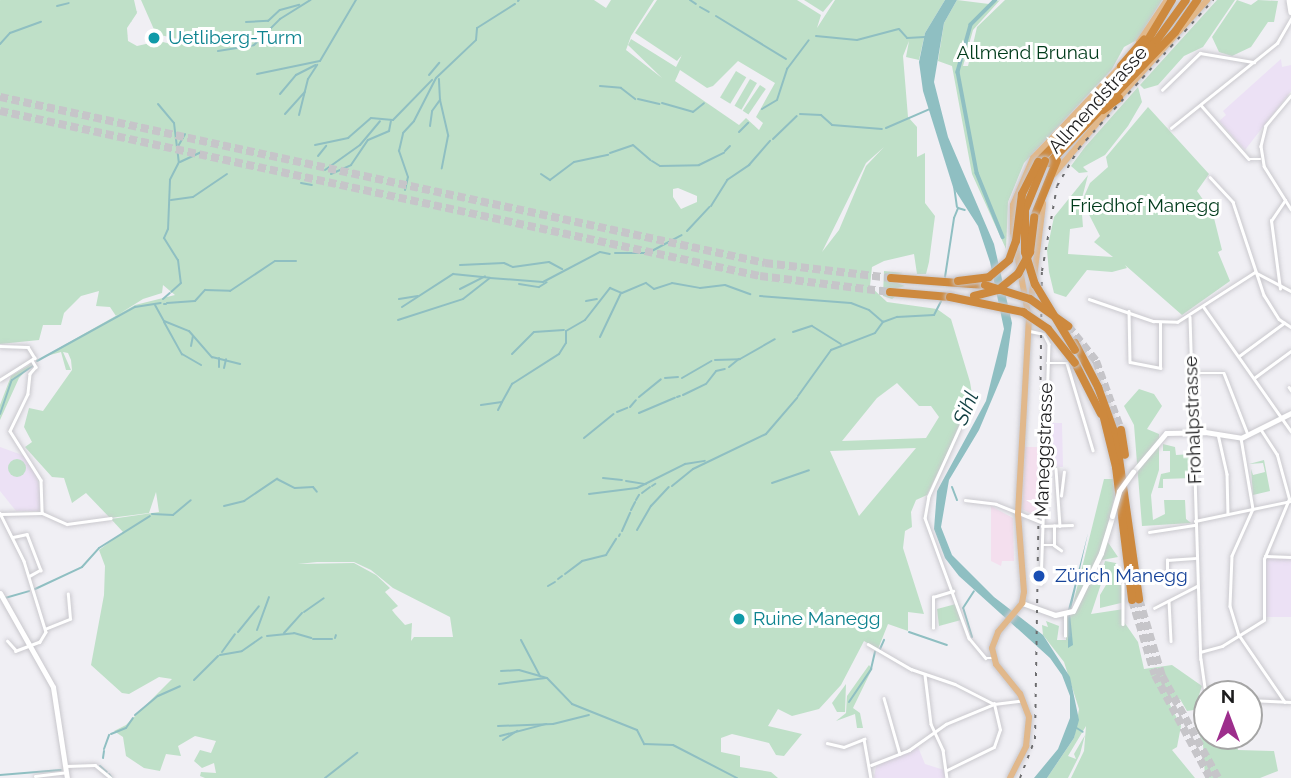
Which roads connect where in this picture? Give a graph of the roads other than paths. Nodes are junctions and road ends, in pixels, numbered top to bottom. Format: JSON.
{"nodes":[{"id":1,"x":1167,"y":0,"type":"edge"},
{"id":2,"x":1172,"y":0,"type":"edge"},
{"id":3,"x":1179,"y":0,"type":"edge"},
{"id":4,"x":1188,"y":0,"type":"edge"},
{"id":5,"x":1202,"y":0,"type":"edge"},
{"id":6,"x":1290,"y":0,"type":"edge"},
{"id":7,"x":1291,"y":12,"type":"edge"},
{"id":8,"x":1163,"y":16,"type":"junction"},
{"id":9,"x":1291,"y":19,"type":"edge"},
{"id":10,"x":1185,"y":29,"type":"joint"},
{"id":11,"x":1145,"y":56,"type":"junction"},
{"id":12,"x":1254,"y":62,"type":"junction"},
{"id":13,"x":1121,"y":66,"type":"junction"},
{"id":14,"x":1135,"y":72,"type":"junction"},
{"id":15,"x":1119,"y":78,"type":"junction"},
{"id":16,"x":1162,"y":90,"type":"dead end"},
{"id":17,"x":1291,"y":96,"type":"edge"},
{"id":18,"x":1119,"y":98,"type":"junction"},
{"id":19,"x":1201,"y":104,"type":"junction"},
{"id":20,"x":1085,"y":125,"type":"junction"},
{"id":21,"x":1171,"y":128,"type":"dead end"},
{"id":22,"x":1262,"y":158,"type":"junction"},
{"id":23,"x":1046,"y":163,"type":"junction"},
{"id":24,"x":1210,"y":177,"type":"dead end"},
{"id":25,"x":1285,"y":200,"type":"junction"},
{"id":26,"x":1291,"y":209,"type":"edge"},
{"id":27,"x":1022,"y":272,"type":"junction"},
{"id":28,"x":1255,"y":272,"type":"junction"},
{"id":29,"x":1033,"y":274,"type":"junction"},
{"id":30,"x":891,"y":278,"type":"tunnel mouth"},
{"id":31,"x":958,"y":281,"type":"junction"},
{"id":32,"x":1280,"y":289,"type":"junction"},
{"id":33,"x":1291,"y":291,"type":"edge"},
{"id":34,"x":890,"y":292,"type":"tunnel mouth"},
{"id":35,"x":950,"y":297,"type":"junction"},
{"id":36,"x":1089,"y":299,"type":"dead end"},
{"id":37,"x":1203,"y":306,"type":"junction"},
{"id":38,"x":1129,"y":311,"type":"junction"},
{"id":39,"x":1190,"y":317,"type":"junction"},
{"id":40,"x":1029,"y":319,"type":"junction"},
{"id":41,"x":1160,"y":323,"type":"junction"},
{"id":42,"x":1283,"y":323,"type":"junction"},
{"id":43,"x":1068,"y":326,"type":"tunnel mouth"},
{"id":44,"x":1291,"y":327,"type":"edge"},
{"id":45,"x":1028,"y":331,"type":"junction"},
{"id":46,"x":0,"y":346,"type":"edge"},
{"id":47,"x":1291,"y":351,"type":"edge"},
{"id":48,"x":1238,"y":356,"type":"junction"},
{"id":49,"x":34,"y":359,"type":"junction"},
{"id":50,"x":1047,"y":363,"type":"junction"},
{"id":51,"x":1087,"y":367,"type":"junction"},
{"id":52,"x":1192,"y":373,"type":"junction"},
{"id":53,"x":1254,"y":378,"type":"junction"},
{"id":54,"x":0,"y":380,"type":"edge"},
{"id":55,"x":969,"y":408,"type":"dead end"},
{"id":56,"x":1291,"y":413,"type":"edge"},
{"id":57,"x":1281,"y":418,"type":"junction"},
{"id":58,"x":1260,"y":429,"type":"junction"},
{"id":59,"x":1121,"y":430,"type":"tunnel mouth"},
{"id":60,"x":1194,"y":432,"type":"junction"},
{"id":61,"x":1291,"y":432,"type":"edge"},
{"id":62,"x":1109,"y":433,"type":"junction"},
{"id":63,"x":1218,"y":434,"type":"junction"},
{"id":64,"x":1249,"y":436,"type":"junction"},
{"id":65,"x":1241,"y":438,"type":"junction"},
{"id":66,"x":1093,"y":450,"type":"dead end"},
{"id":67,"x":1056,"y":469,"type":"dead end"},
{"id":68,"x":1064,"y":472,"type":"dead end"},
{"id":69,"x":1060,"y":496,"type":"junction"},
{"id":70,"x":965,"y":500,"type":"dead end"},
{"id":71,"x":1290,"y":501,"type":"edge"},
{"id":72,"x":1253,"y":509,"type":"junction"},
{"id":73,"x":1,"y":513,"type":"edge"},
{"id":74,"x":42,"y":513,"type":"junction"},
{"id":75,"x":1018,"y":514,"type":"junction"},
{"id":76,"x":1228,"y":514,"type":"junction"},
{"id":77,"x":111,"y":518,"type":"dead end"},
{"id":78,"x":1129,"y":519,"type":"junction"},
{"id":79,"x":1195,"y":523,"type":"junction"},
{"id":80,"x":1042,"y":524,"type":"junction"},
{"id":81,"x":1072,"y":525,"type":"dead end"},
{"id":82,"x":1054,"y":526,"type":"junction"},
{"id":83,"x":1060,"y":526,"type":"junction"},
{"id":84,"x":1149,"y":532,"type":"dead end"},
{"id":85,"x":13,"y":537,"type":"junction"},
{"id":86,"x":1042,"y":545,"type":"junction"},
{"id":87,"x":1054,"y":545,"type":"junction"},
{"id":88,"x":1060,"y":550,"type":"dead end"},
{"id":89,"x":1265,"y":556,"type":"junction"},
{"id":90,"x":1291,"y":557,"type":"edge"},
{"id":91,"x":1197,"y":558,"type":"junction"},
{"id":92,"x":1167,"y":575,"type":"dead end"},
{"id":93,"x":29,"y":576,"type":"junction"},
{"id":94,"x":1041,"y":584,"type":"dead end"},
{"id":95,"x":1123,"y":584,"type":"dead end"},
{"id":96,"x":1197,"y":586,"type":"junction"},
{"id":97,"x":953,"y":590,"type":"junction"},
{"id":98,"x":0,"y":593,"type":"edge"},
{"id":99,"x":68,"y":594,"type":"dead end"},
{"id":100,"x":1169,"y":601,"type":"junction"},
{"id":101,"x":1020,"y":606,"type":"junction"},
{"id":102,"x":1154,"y":608,"type":"dead end"},
{"id":103,"x":1068,"y":614,"type":"junction"},
{"id":104,"x":1123,"y":624,"type":"dead end"},
{"id":105,"x":933,"y":628,"type":"dead end"},
{"id":106,"x":45,"y":629,"type":"junction"},
{"id":107,"x":1239,"y":635,"type":"junction"},
{"id":108,"x":1065,"y":636,"type":"dead end"},
{"id":109,"x":7,"y":641,"type":"dead end"},
{"id":110,"x":1171,"y":641,"type":"dead end"},
{"id":111,"x":868,"y":644,"type":"dead end"},
{"id":112,"x":31,"y":647,"type":"junction"},
{"id":113,"x":1200,"y":652,"type":"junction"},
{"id":114,"x":993,"y":658,"type":"junction"},
{"id":115,"x":925,"y":675,"type":"junction"},
{"id":116,"x":1204,"y":680,"type":"edge"},
{"id":117,"x":884,"y":698,"type":"dead end"},
{"id":118,"x":1024,"y":701,"type":"junction"},
{"id":119,"x":1263,"y":701,"type":"edge"},
{"id":120,"x":1285,"y":702,"type":"junction"},
{"id":121,"x":1291,"y":702,"type":"edge"},
{"id":122,"x":994,"y":704,"type":"junction"},
{"id":123,"x":934,"y":732,"type":"junction"},
{"id":124,"x":827,"y":743,"type":"dead end"},
{"id":125,"x":900,"y":754,"type":"junction"},
{"id":126,"x":871,"y":765,"type":"junction"},
{"id":127,"x":947,"y":770,"type":"junction"},
{"id":128,"x":66,"y":772,"type":"edge"},
{"id":129,"x":35,"y":776,"type":"dead end"},
{"id":130,"x":111,"y":778,"type":"edge"},
{"id":131,"x":872,"y":778,"type":"edge"},
{"id":132,"x":947,"y":778,"type":"edge"},
{"id":133,"x":1010,"y":778,"type":"edge"}],
"edges":[{"from":1,"to":13,"type":"main road","name":"Allmendstrasse"},
{"from":2,"to":8,"type":"highway"},
{"from":3,"to":11,"type":"highway"},
{"from":4,"to":11,"type":"highway"},
{"from":5,"to":10,"type":"highway"},
{"from":5,"to":11,"type":"highway"},
{"from":5,"to":14,"type":"highway"},
{"from":6,"to":7,"type":"street"},
{"from":8,"to":13,"type":"highway"},
{"from":8,"to":15,"type":"highway"},
{"from":9,"to":12,"type":"street"},
{"from":10,"to":18,"type":"main road","name":"Allmendstrasse"},
{"from":11,"to":14,"type":"highway"},
{"from":11,"to":15,"type":"highway"},
{"from":12,"to":16,"type":"street"},
{"from":12,"to":19,"type":"street"},
{"from":13,"to":27,"type":"main road","name":"Allmendstrasse"},
{"from":14,"to":20,"type":"highway"},
{"from":15,"to":23,"type":"highway"},
{"from":17,"to":22,"type":"street"},
{"from":18,"to":20,"type":"highway"},
{"from":18,"to":29,"type":"main road","name":"Allmendstrasse"},
{"from":19,"to":21,"type":"street"},
{"from":19,"to":22,"type":"street"},
{"from":20,"to":23,"type":"highway"},
{"from":22,"to":25,"type":"street"},
{"from":23,"to":31,"type":"highway","bridge":true},
{"from":23,"to":35,"type":"highway","bridge":true},
{"from":23,"to":51,"type":"highway","bridge":true},
{"from":24,"to":28,"type":"street"},
{"from":25,"to":26,"type":"street"},
{"from":25,"to":32,"type":"street"},
{"from":27,"to":29,"type":"main road"},
{"from":27,"to":40,"type":"main road","name":"Allmendstrasse"},
{"from":28,"to":32,"type":"street"},
{"from":28,"to":37,"type":"street"},
{"from":28,"to":42,"type":"street"},
{"from":29,"to":40,"type":"main road","name":"Allmendstrasse"},
{"from":30,"to":31,"type":"highway"},
{"from":31,"to":43,"type":"highway","bridge":true},
{"from":32,"to":33,"type":"street"},
{"from":34,"to":35,"type":"highway"},
{"from":35,"to":62,"type":"highway","bridge":true},
{"from":36,"to":38,"type":"street"},
{"from":37,"to":39,"type":"street"},
{"from":37,"to":48,"type":"street"},
{"from":38,"to":41,"type":"street"},
{"from":38,"to":41,"type":"street"},
{"from":39,"to":41,"type":"street"},
{"from":39,"to":52,"type":"street","name":"Frohalpstrasse"},
{"from":40,"to":45,"type":"main road","name":"Allmendstrasse"},
{"from":42,"to":44,"type":"street"},
{"from":42,"to":48,"type":"street"},
{"from":45,"to":50,"type":"street","name":"Maneggstrasse"},
{"from":45,"to":75,"type":"main road","name":"Allmendstrasse"},
{"from":46,"to":49,"type":"street"},
{"from":47,"to":53,"type":"street"},
{"from":48,"to":53,"type":"street"},
{"from":49,"to":54,"type":"street"},
{"from":49,"to":74,"type":"street"},
{"from":50,"to":66,"type":"street"},
{"from":50,"to":80,"type":"street","name":"Maneggstrasse"},
{"from":51,"to":62,"type":"highway"},
{"from":51,"to":78,"type":"highway"},
{"from":52,"to":60,"type":"street","name":"Frohalpstrasse"},
{"from":52,"to":64,"type":"street"},
{"from":53,"to":57,"type":"street"},
{"from":55,"to":97,"type":"street"},
{"from":56,"to":57,"type":"main road"},
{"from":57,"to":58,"type":"main road"},
{"from":57,"to":61,"type":"street"},
{"from":58,"to":64,"type":"main road"},
{"from":58,"to":71,"type":"street"},
{"from":59,"to":78,"type":"highway"},
{"from":60,"to":63,"type":"main road"},
{"from":60,"to":79,"type":"street","name":"Frohalpstrasse"},
{"from":60,"to":103,"type":"main road","bridge":true},
{"from":62,"to":78,"type":"highway"},
{"from":63,"to":65,"type":"main road"},
{"from":63,"to":76,"type":"street"},
{"from":64,"to":65,"type":"main road"},
{"from":65,"to":72,"type":"street"},
{"from":67,"to":69,"type":"street"},
{"from":68,"to":69,"type":"street"},
{"from":69,"to":83,"type":"street"},
{"from":70,"to":75,"type":"street"},
{"from":71,"to":72,"type":"street"},
{"from":71,"to":89,"type":"street"},
{"from":72,"to":76,"type":"street"},
{"from":72,"to":107,"type":"street"},
{"from":73,"to":74,"type":"street"},
{"from":73,"to":85,"type":"street"},
{"from":74,"to":77,"type":"street"},
{"from":75,"to":80,"type":"street"},
{"from":75,"to":101,"type":"main road","name":"Allmendstrasse"},
{"from":76,"to":79,"type":"street"},
{"from":79,"to":84,"type":"street"},
{"from":79,"to":91,"type":"street","name":"Frohalpstrasse"},
{"from":80,"to":82,"type":"street"},
{"from":80,"to":86,"type":"street","name":"Maneggstrasse"},
{"from":81,"to":83,"type":"street"},
{"from":82,"to":83,"type":"street"},
{"from":82,"to":87,"type":"street"},
{"from":85,"to":93,"type":"street"},
{"from":85,"to":93,"type":"street"},
{"from":86,"to":87,"type":"street"},
{"from":86,"to":94,"type":"street","name":"Maneggstrasse"},
{"from":87,"to":88,"type":"street"},
{"from":89,"to":90,"type":"street"},
{"from":89,"to":107,"type":"street"},
{"from":91,"to":92,"type":"street"},
{"from":91,"to":96,"type":"street","name":"Frohalpstrasse"},
{"from":93,"to":106,"type":"street"},
{"from":95,"to":104,"type":"street"},
{"from":96,"to":100,"type":"street"},
{"from":96,"to":113,"type":"street","name":"Frohalpstrasse"},
{"from":97,"to":105,"type":"street"},
{"from":97,"to":114,"type":"street"},
{"from":98,"to":112,"type":"main road"},
{"from":99,"to":106,"type":"street"},
{"from":100,"to":102,"type":"street"},
{"from":100,"to":110,"type":"street"},
{"from":101,"to":103,"type":"main road"},
{"from":101,"to":114,"type":"main road"},
{"from":103,"to":108,"type":"street"},
{"from":106,"to":112,"type":"street"},
{"from":107,"to":113,"type":"street"},
{"from":107,"to":120,"type":"street"},
{"from":109,"to":112,"type":"street"},
{"from":111,"to":115,"type":"street"},
{"from":112,"to":128,"type":"main road"},
{"from":113,"to":116,"type":"street","name":"Frohalpstrasse"},
{"from":114,"to":118,"type":"main road"},
{"from":115,"to":122,"type":"street"},
{"from":115,"to":123,"type":"street"},
{"from":117,"to":125,"type":"street"},
{"from":118,"to":122,"type":"street"},
{"from":118,"to":133,"type":"main road"},
{"from":119,"to":120,"type":"street"},
{"from":120,"to":121,"type":"street"},
{"from":122,"to":123,"type":"street"},
{"from":122,"to":127,"type":"street"},
{"from":123,"to":125,"type":"street"},
{"from":123,"to":127,"type":"street"},
{"from":124,"to":126,"type":"street"},
{"from":125,"to":126,"type":"street"},
{"from":126,"to":131,"type":"street"},
{"from":127,"to":132,"type":"street"},
{"from":128,"to":129,"type":"street"},
{"from":128,"to":130,"type":"street"}]}
